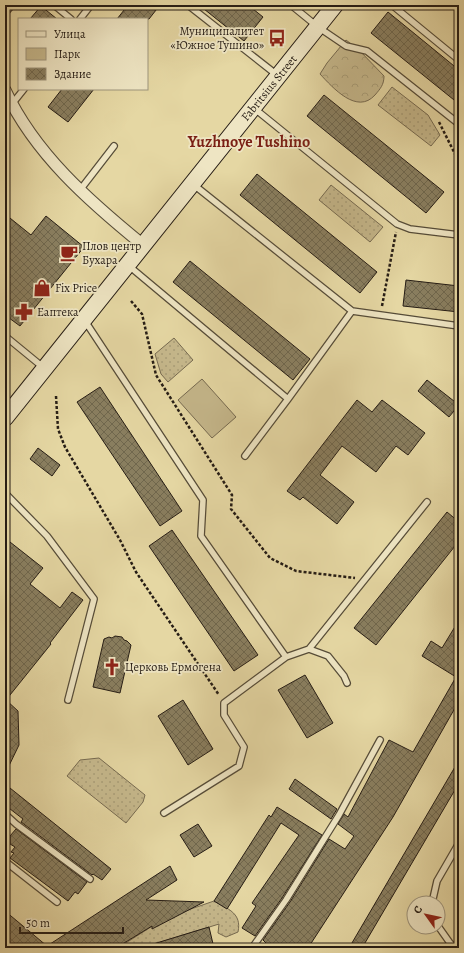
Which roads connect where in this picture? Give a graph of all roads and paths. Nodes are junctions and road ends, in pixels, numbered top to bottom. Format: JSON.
{"nodes":[{"id":1,"x":12,"y":5,"type":"edge"},
{"id":2,"x":54,"y":5,"type":"edge"},
{"id":3,"x":91,"y":5,"type":"edge"},
{"id":4,"x":188,"y":5,"type":"edge"},
{"id":5,"x":290,"y":5,"type":"edge"},
{"id":6,"x":335,"y":5,"type":"edge"},
{"id":7,"x":392,"y":5,"type":"edge"},
{"id":8,"x":5,"y":13,"type":"edge"},
{"id":9,"x":70,"y":18,"type":"edge"},
{"id":10,"x":81,"y":18,"type":"edge"},
{"id":11,"x":318,"y":27,"type":"junction"},
{"id":12,"x":459,"y":60,"type":"edge"},
{"id":13,"x":278,"y":76,"type":"junction"},
{"id":14,"x":5,"y":90,"type":"edge"},
{"id":15,"x":23,"y":90,"type":"edge"},
{"id":16,"x":8,"y":104,"type":"edge"},
{"id":17,"x":253,"y":107,"type":"junction"},
{"id":18,"x":439,"y":108,"type":"junction"},
{"id":19,"x":459,"y":124,"type":"edge"},
{"id":20,"x":114,"y":146,"type":"dead end"},
{"id":21,"x":459,"y":162,"type":"edge"},
{"id":22,"x":192,"y":183,"type":"junction"},
{"id":23,"x":79,"y":190,"type":"junction"},
{"id":24,"x":397,"y":224,"type":"junction"},
{"id":25,"x":459,"y":235,"type":"edge"},
{"id":26,"x":143,"y":245,"type":"junction"},
{"id":27,"x":127,"y":264,"type":"junction"},
{"id":28,"x":131,"y":301,"type":"dead end"},
{"id":29,"x":352,"y":311,"type":"junction"},
{"id":30,"x":380,"y":315,"type":"junction"},
{"id":31,"x":84,"y":319,"type":"junction"},
{"id":32,"x":459,"y":326,"type":"edge"},
{"id":33,"x":5,"y":336,"type":"edge"},
{"id":34,"x":44,"y":368,"type":"junction"},
{"id":35,"x":56,"y":396,"type":"dead end"},
{"id":36,"x":288,"y":399,"type":"junction"},
{"id":37,"x":5,"y":418,"type":"edge"},
{"id":38,"x":245,"y":456,"type":"dead end"},
{"id":39,"x":5,"y":493,"type":"edge"},
{"id":40,"x":427,"y":502,"type":"dead end"},
{"id":41,"x":365,"y":579,"type":"junction"},
{"id":42,"x":309,"y":650,"type":"junction"},
{"id":43,"x":286,"y":657,"type":"junction"},
{"id":44,"x":347,"y":682,"type":"dead end"},
{"id":45,"x":68,"y":700,"type":"dead end"},
{"id":46,"x":224,"y":703,"type":"junction"},
{"id":47,"x":380,"y":740,"type":"dead end"},
{"id":48,"x":164,"y":813,"type":"dead end"},
{"id":49,"x":6,"y":814,"type":"edge"},
{"id":50,"x":459,"y":843,"type":"edge"},
{"id":51,"x":90,"y":879,"type":"dead end"},
{"id":52,"x":434,"y":895,"type":"edge"},
{"id":53,"x":57,"y":902,"type":"dead end"},
{"id":54,"x":444,"y":935,"type":"edge"},
{"id":55,"x":252,"y":948,"type":"edge"},
{"id":56,"x":456,"y":948,"type":"edge"}],
"edges":[{"from":1,"to":8,"type":"lane"},
{"from":2,"to":9,"type":"lane"},
{"from":3,"to":10,"type":"lane"},
{"from":4,"to":13,"type":"lane"},
{"from":5,"to":11,"type":"lane"},
{"from":6,"to":11,"type":"main road","name":"Fabritsius Street"},
{"from":7,"to":12,"type":"lane"},
{"from":11,"to":13,"type":"main road","name":"Fabritsius Street"},
{"from":11,"to":18,"type":"lane"},
{"from":13,"to":17,"type":"main road","name":"Fabritsius Street"},
{"from":14,"to":16,"type":"street"},
{"from":15,"to":16,"type":"lane"},
{"from":16,"to":23,"type":"street"},
{"from":17,"to":22,"type":"main road","name":"Fabritsius Street"},
{"from":17,"to":24,"type":"lane"},
{"from":18,"to":19,"type":"lane"},
{"from":18,"to":21,"type":"path"},
{"from":20,"to":23,"type":"lane"},
{"from":22,"to":26,"type":"main road","name":"Fabritsius Street"},
{"from":22,"to":29,"type":"lane"},
{"from":23,"to":26,"type":"street"},
{"from":24,"to":25,"type":"lane"},
{"from":24,"to":30,"type":"path"},
{"from":26,"to":27,"type":"main road","name":"Fabritsius Street"},
{"from":27,"to":31,"type":"main road","name":"Fabritsius Street"},
{"from":27,"to":36,"type":"lane"},
{"from":28,"to":41,"type":"path"},
{"from":29,"to":30,"type":"lane"},
{"from":29,"to":36,"type":"lane"},
{"from":30,"to":32,"type":"lane"},
{"from":31,"to":34,"type":"main road","name":"Fabritsius Street"},
{"from":31,"to":43,"type":"lane"},
{"from":33,"to":34,"type":"lane"},
{"from":34,"to":37,"type":"main road","name":"Fabritsius Street"},
{"from":35,"to":46,"type":"path"},
{"from":36,"to":38,"type":"lane"},
{"from":39,"to":45,"type":"lane"},
{"from":40,"to":41,"type":"lane"},
{"from":41,"to":42,"type":"lane"},
{"from":42,"to":43,"type":"lane"},
{"from":42,"to":44,"type":"lane"},
{"from":43,"to":46,"type":"lane"},
{"from":46,"to":48,"type":"lane"},
{"from":47,"to":55,"type":"lane"},
{"from":49,"to":51,"type":"lane"},
{"from":49,"to":53,"type":"lane"},
{"from":50,"to":52,"type":"lane"},
{"from":54,"to":56,"type":"lane"}]}
